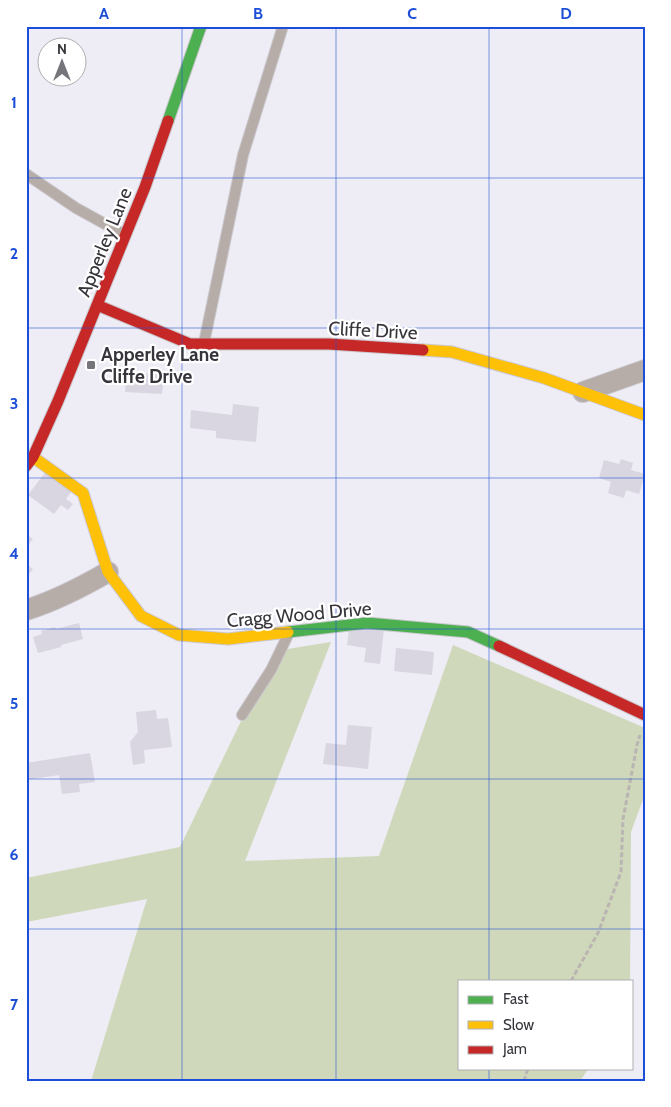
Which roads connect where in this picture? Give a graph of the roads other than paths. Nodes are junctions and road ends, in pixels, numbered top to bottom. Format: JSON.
{"nodes":[{"id":1,"x":201,"y":26,"type":"edge"},
{"id":2,"x":283,"y":26,"type":"edge"},
{"id":3,"x":26,"y":174,"type":"edge"},
{"id":4,"x":126,"y":235,"type":"junction"},
{"id":5,"x":97,"y":305,"type":"junction"},
{"id":6,"x":204,"y":344,"type":"junction"},
{"id":7,"x":645,"y":370,"type":"edge"},
{"id":8,"x":583,"y":392,"type":"junction"},
{"id":9,"x":645,"y":415,"type":"edge"},
{"id":10,"x":30,"y":461,"type":"edge"},
{"id":11,"x":108,"y":572,"type":"junction"},
{"id":12,"x":26,"y":610,"type":"edge"},
{"id":13,"x":290,"y":632,"type":"junction"},
{"id":14,"x":242,"y":715,"type":"dead end"},
{"id":15,"x":645,"y":716,"type":"edge"}],
"edges":[{"from":1,"to":4,"type":"main road","name":"Apperley Lane"},
{"from":2,"to":6,"type":"lane"},
{"from":3,"to":4,"type":"lane"},
{"from":4,"to":5,"type":"main road","name":"Apperley Lane"},
{"from":5,"to":6,"type":"main road","name":"Cliffe Drive"},
{"from":5,"to":10,"type":"main road","name":"Apperley Lane"},
{"from":6,"to":8,"type":"main road","name":"Cliffe Drive"},
{"from":7,"to":8,"type":"street"},
{"from":8,"to":9,"type":"main road","name":"Cliffe Drive"},
{"from":10,"to":11,"type":"main road","name":"Cragg Wood Drive"},
{"from":11,"to":12,"type":"street"},
{"from":11,"to":13,"type":"main road","name":"Cragg Wood Drive"},
{"from":13,"to":14,"type":"lane"},
{"from":13,"to":15,"type":"main road","name":"Cragg Wood Drive"}]}
